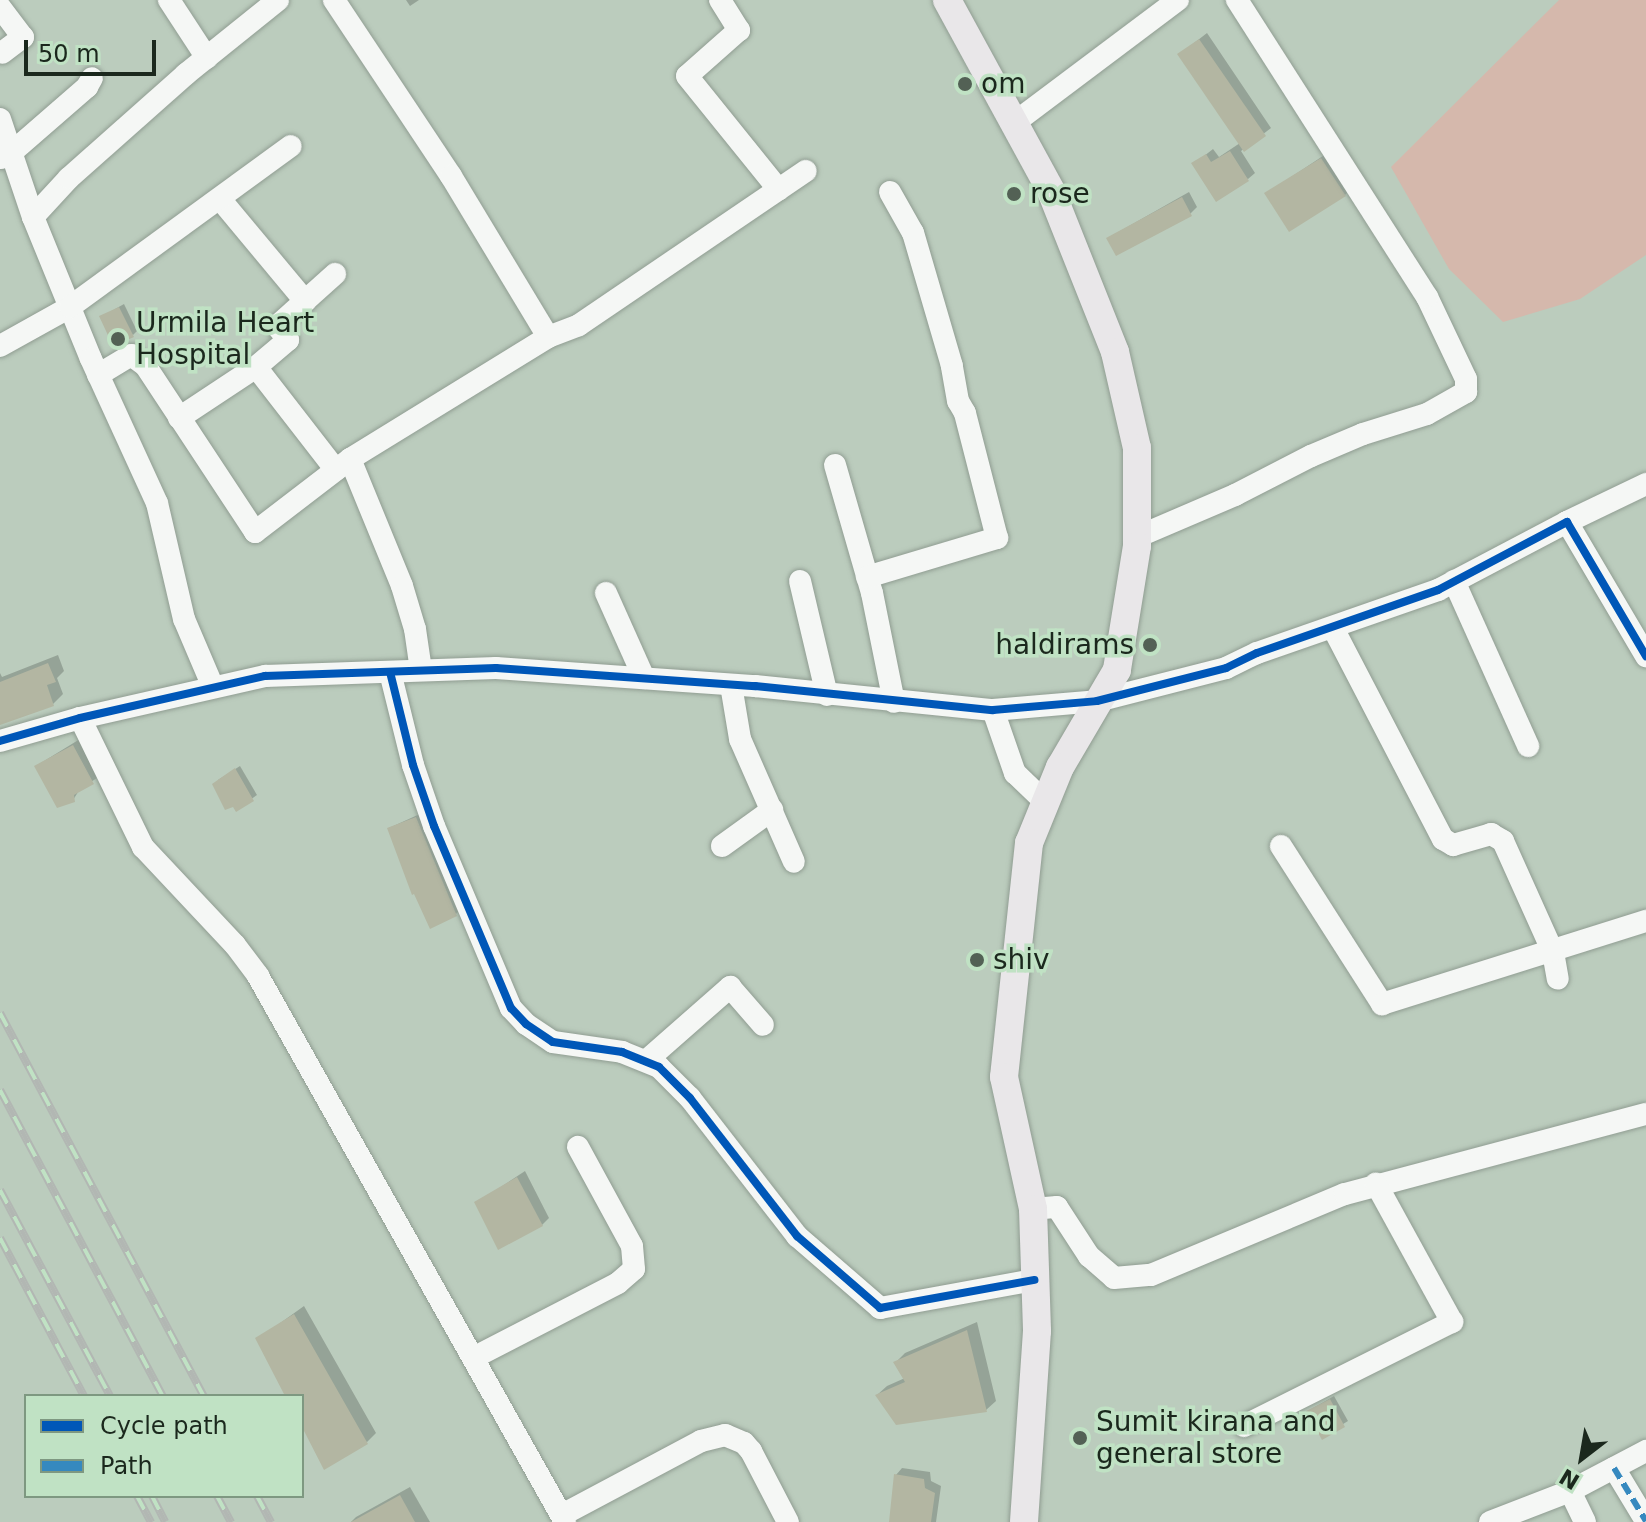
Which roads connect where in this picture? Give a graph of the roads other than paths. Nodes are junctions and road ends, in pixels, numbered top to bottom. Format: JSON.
{"nodes":[{"id":1,"x":169,"y":0,"type":"edge"},
{"id":2,"x":278,"y":0,"type":"edge"},
{"id":3,"x":334,"y":0,"type":"edge"},
{"id":4,"x":720,"y":0,"type":"edge"},
{"id":5,"x":947,"y":0,"type":"edge"},
{"id":6,"x":1178,"y":0,"type":"edge"},
{"id":7,"x":1237,"y":0,"type":"edge"},
{"id":8,"x":0,"y":7,"type":"edge"},
{"id":9,"x":2,"y":53,"type":"dead end"},
{"id":10,"x":207,"y":58,"type":"junction"},
{"id":11,"x":92,"y":78,"type":"dead end"},
{"id":12,"x":0,"y":119,"type":"edge"},
{"id":13,"x":1014,"y":123,"type":"junction"},
{"id":14,"x":291,"y":146,"type":"dead end"},
{"id":15,"x":6,"y":156,"type":"edge"},
{"id":16,"x":806,"y":171,"type":"dead end"},
{"id":17,"x":779,"y":190,"type":"junction"},
{"id":18,"x":890,"y":192,"type":"dead end"},
{"id":19,"x":220,"y":199,"type":"junction"},
{"id":20,"x":33,"y":217,"type":"junction"},
{"id":21,"x":335,"y":274,"type":"dead end"},
{"id":22,"x":305,"y":301,"type":"junction"},
{"id":23,"x":70,"y":307,"type":"junction"},
{"id":24,"x":548,"y":337,"type":"junction"},
{"id":25,"x":0,"y":346,"type":"edge"},
{"id":26,"x":256,"y":367,"type":"junction"},
{"id":27,"x":98,"y":375,"type":"junction"},
{"id":28,"x":179,"y":418,"type":"junction"},
{"id":29,"x":343,"y":465,"type":"junction"},
{"id":30,"x":835,"y":465,"type":"dead end"},
{"id":31,"x":1646,"y":484,"type":"edge"},
{"id":32,"x":1567,"y":522,"type":"junction"},
{"id":33,"x":1137,"y":537,"type":"junction"},
{"id":34,"x":867,"y":577,"type":"junction"},
{"id":35,"x":800,"y":581,"type":"dead end"},
{"id":36,"x":1454,"y":581,"type":"junction"},
{"id":37,"x":606,"y":593,"type":"dead end"},
{"id":38,"x":1333,"y":628,"type":"junction"},
{"id":39,"x":1646,"y":656,"type":"edge"},
{"id":40,"x":421,"y":670,"type":"junction"},
{"id":41,"x":390,"y":672,"type":"junction"},
{"id":42,"x":644,"y":678,"type":"junction"},
{"id":43,"x":731,"y":685,"type":"junction"},
{"id":44,"x":213,"y":687,"type":"junction"},
{"id":45,"x":827,"y":695,"type":"junction"},
{"id":46,"x":1097,"y":701,"type":"junction"},
{"id":47,"x":894,"y":702,"type":"junction"},
{"id":48,"x":993,"y":710,"type":"junction"},
{"id":49,"x":80,"y":718,"type":"junction"},
{"id":50,"x":0,"y":741,"type":"edge"},
{"id":51,"x":1528,"y":746,"type":"dead end"},
{"id":52,"x":1045,"y":802,"type":"junction"},
{"id":53,"x":772,"y":810,"type":"junction"},
{"id":54,"x":722,"y":846,"type":"dead end"},
{"id":55,"x":1281,"y":846,"type":"dead end"},
{"id":56,"x":794,"y":862,"type":"dead end"},
{"id":57,"x":1646,"y":921,"type":"edge"},
{"id":58,"x":1553,"y":952,"type":"junction"},
{"id":59,"x":1558,"y":979,"type":"dead end"},
{"id":60,"x":763,"y":1025,"type":"dead end"},
{"id":61,"x":647,"y":1060,"type":"junction"},
{"id":62,"x":1645,"y":1116,"type":"edge"},
{"id":63,"x":578,"y":1147,"type":"dead end"},
{"id":64,"x":1376,"y":1184,"type":"junction"},
{"id":65,"x":1033,"y":1209,"type":"junction"},
{"id":66,"x":1034,"y":1280,"type":"junction"},
{"id":67,"x":473,"y":1358,"type":"junction"},
{"id":68,"x":1244,"y":1426,"type":"dead end"},
{"id":69,"x":1646,"y":1451,"type":"edge"},
{"id":70,"x":1614,"y":1468,"type":"junction"},
{"id":71,"x":1570,"y":1491,"type":"junction"},
{"id":72,"x":563,"y":1519,"type":"edge"},
{"id":73,"x":1646,"y":1521,"type":"edge"},
{"id":74,"x":788,"y":1522,"type":"edge"},
{"id":75,"x":1024,"y":1522,"type":"edge"},
{"id":76,"x":1490,"y":1522,"type":"edge"},
{"id":77,"x":1585,"y":1522,"type":"edge"}],
"edges":[{"from":1,"to":10,"type":"street"},
{"from":2,"to":10,"type":"street"},
{"from":3,"to":24,"type":"street"},
{"from":4,"to":17,"type":"street"},
{"from":5,"to":13,"type":"main road"},
{"from":6,"to":13,"type":"street"},
{"from":7,"to":33,"type":"street"},
{"from":8,"to":9,"type":"street"},
{"from":10,"to":20,"type":"street"},
{"from":11,"to":15,"type":"street"},
{"from":12,"to":15,"type":"street"},
{"from":13,"to":33,"type":"main road"},
{"from":14,"to":19,"type":"street"},
{"from":15,"to":20,"type":"street"},
{"from":16,"to":17,"type":"street"},
{"from":17,"to":24,"type":"street"},
{"from":18,"to":34,"type":"street"},
{"from":19,"to":22,"type":"street"},
{"from":19,"to":23,"type":"street"},
{"from":20,"to":23,"type":"street"},
{"from":21,"to":22,"type":"street"},
{"from":22,"to":26,"type":"street"},
{"from":23,"to":25,"type":"street"},
{"from":23,"to":27,"type":"street"},
{"from":24,"to":29,"type":"street"},
{"from":26,"to":28,"type":"street"},
{"from":26,"to":29,"type":"street"},
{"from":27,"to":28,"type":"street"},
{"from":27,"to":44,"type":"street"},
{"from":28,"to":29,"type":"street"},
{"from":29,"to":40,"type":"street"},
{"from":30,"to":34,"type":"street"},
{"from":31,"to":32,"type":"street"},
{"from":32,"to":36,"type":"street"},
{"from":32,"to":39,"type":"street"},
{"from":33,"to":46,"type":"main road"},
{"from":34,"to":47,"type":"street"},
{"from":35,"to":45,"type":"street"},
{"from":36,"to":38,"type":"street"},
{"from":36,"to":51,"type":"street"},
{"from":37,"to":42,"type":"street"},
{"from":38,"to":46,"type":"street"},
{"from":38,"to":58,"type":"street"},
{"from":40,"to":41,"type":"street"},
{"from":40,"to":42,"type":"street"},
{"from":41,"to":44,"type":"street"},
{"from":41,"to":61,"type":"street"},
{"from":42,"to":43,"type":"street"},
{"from":43,"to":45,"type":"street"},
{"from":43,"to":53,"type":"street"},
{"from":44,"to":49,"type":"street"},
{"from":45,"to":47,"type":"street"},
{"from":46,"to":48,"type":"street"},
{"from":46,"to":52,"type":"main road"},
{"from":47,"to":48,"type":"street"},
{"from":48,"to":52,"type":"street"},
{"from":49,"to":50,"type":"street"},
{"from":49,"to":67,"type":"street"},
{"from":52,"to":65,"type":"main road"},
{"from":53,"to":54,"type":"street"},
{"from":53,"to":56,"type":"street"},
{"from":55,"to":58,"type":"street"},
{"from":57,"to":58,"type":"street"},
{"from":58,"to":59,"type":"street"},
{"from":60,"to":61,"type":"street"},
{"from":61,"to":66,"type":"street"},
{"from":62,"to":64,"type":"street"},
{"from":63,"to":67,"type":"street"},
{"from":64,"to":65,"type":"street"},
{"from":64,"to":68,"type":"street"},
{"from":65,"to":66,"type":"main road"},
{"from":66,"to":75,"type":"main road"},
{"from":67,"to":72,"type":"street"},
{"from":69,"to":70,"type":"street"},
{"from":70,"to":71,"type":"street"},
{"from":70,"to":73,"type":"street"},
{"from":71,"to":76,"type":"street"},
{"from":71,"to":77,"type":"street"},
{"from":72,"to":74,"type":"street"}]}
